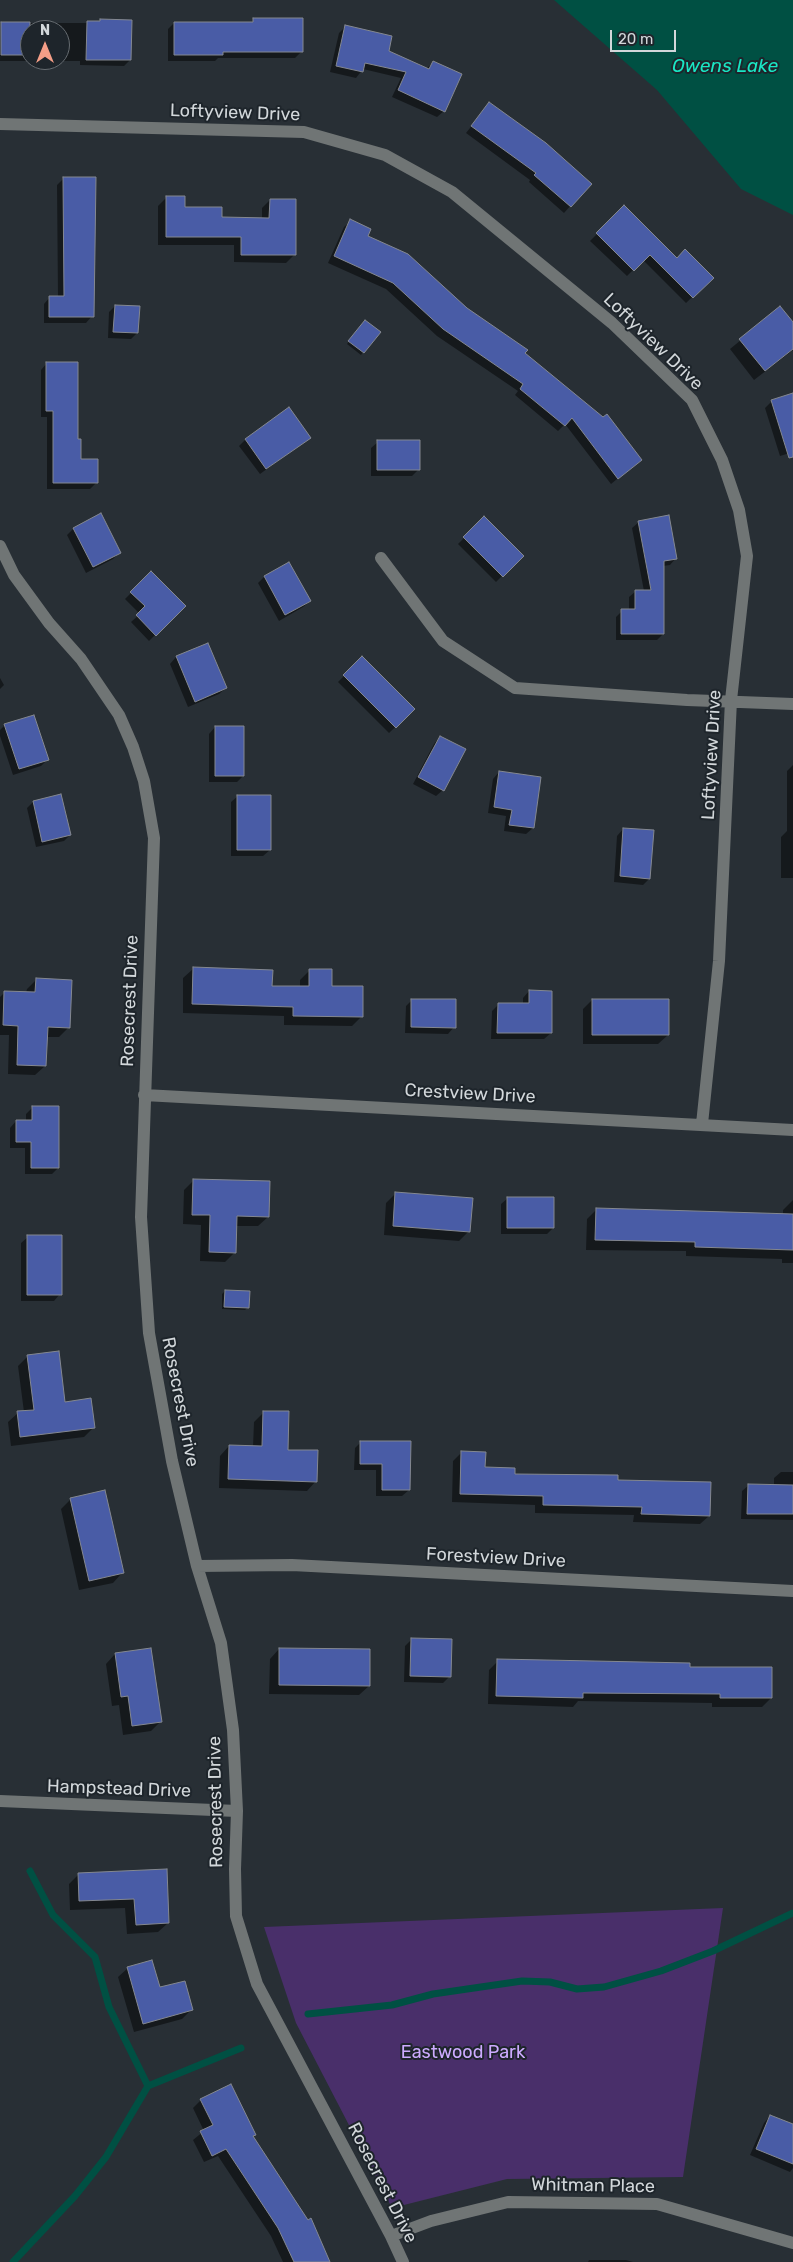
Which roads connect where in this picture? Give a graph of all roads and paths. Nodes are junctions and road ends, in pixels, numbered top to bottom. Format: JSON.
{"nodes":[{"id":1,"x":0,"y":124,"type":"edge"},
{"id":2,"x":0,"y":546,"type":"edge"},
{"id":3,"x":381,"y":558,"type":"dead end"},
{"id":4,"x":731,"y":700,"type":"junction"},
{"id":5,"x":793,"y":704,"type":"edge"},
{"id":6,"x":144,"y":1095,"type":"junction"},
{"id":7,"x":702,"y":1124,"type":"junction"},
{"id":8,"x":793,"y":1130,"type":"edge"},
{"id":9,"x":197,"y":1566,"type":"junction"},
{"id":10,"x":793,"y":1591,"type":"edge"},
{"id":11,"x":0,"y":1801,"type":"edge"},
{"id":12,"x":237,"y":1811,"type":"junction"},
{"id":13,"x":392,"y":2236,"type":"junction"},
{"id":14,"x":793,"y":2243,"type":"edge"},
{"id":15,"x":403,"y":2262,"type":"edge"}],
"edges":[{"from":1,"to":4,"type":"street","name":"Loftyview Drive"},
{"from":2,"to":6,"type":"street","name":"Rosecrest Drive"},
{"from":3,"to":4,"type":"street"},
{"from":4,"to":5,"type":"street"},
{"from":4,"to":7,"type":"street","name":"Loftyview Drive"},
{"from":6,"to":7,"type":"street","name":"Crestview Drive"},
{"from":6,"to":9,"type":"street","name":"Rosecrest Drive"},
{"from":7,"to":8,"type":"street","name":"Crestview Drive"},
{"from":9,"to":10,"type":"street","name":"Forestview Drive"},
{"from":9,"to":12,"type":"street","name":"Rosecrest Drive"},
{"from":11,"to":12,"type":"street","name":"Hampstead Drive"},
{"from":12,"to":13,"type":"street","name":"Rosecrest Drive"},
{"from":13,"to":14,"type":"street","name":"Whitman Place"},
{"from":13,"to":15,"type":"street","name":"Rosecrest Drive"}]}
